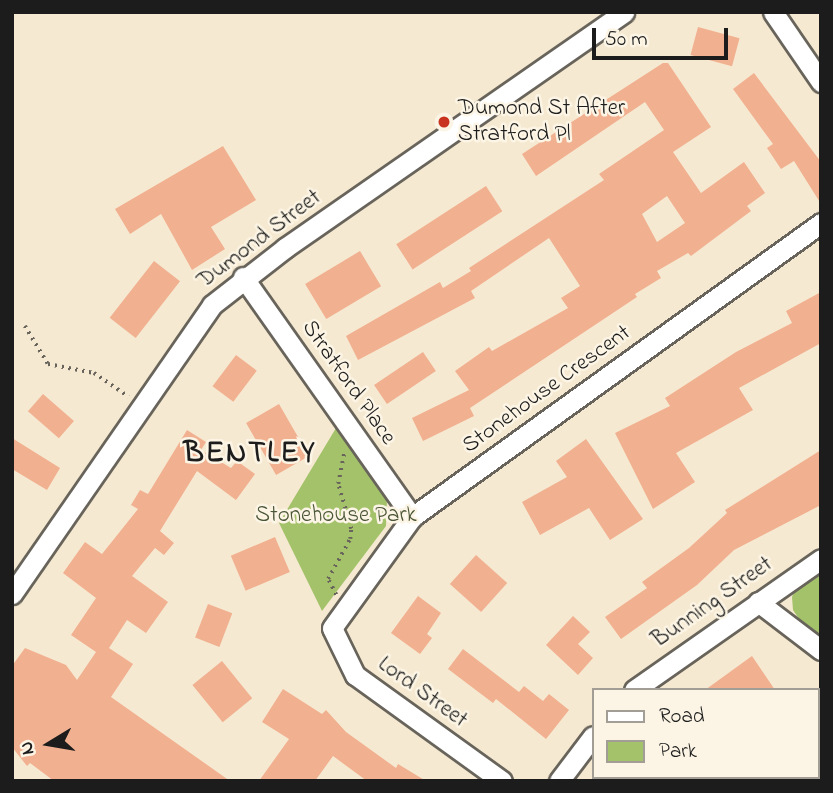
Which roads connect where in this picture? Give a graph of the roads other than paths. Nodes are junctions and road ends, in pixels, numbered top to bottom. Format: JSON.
{"nodes":[{"id":1,"x":625,"y":12,"type":"edge"},
{"id":2,"x":773,"y":12,"type":"edge"},
{"id":3,"x":821,"y":82,"type":"edge"},
{"id":4,"x":821,"y":223,"type":"edge"},
{"id":5,"x":243,"y":277,"type":"junction"},
{"id":6,"x":412,"y":517,"type":"junction"},
{"id":7,"x":821,"y":559,"type":"edge"},
{"id":8,"x":12,"y":594,"type":"edge"},
{"id":9,"x":758,"y":602,"type":"junction"},
{"id":10,"x":332,"y":628,"type":"joint"},
{"id":11,"x":821,"y":650,"type":"edge"},
{"id":12,"x":637,"y":688,"type":"edge"},
{"id":13,"x":592,"y":737,"type":"edge"},
{"id":14,"x":502,"y":781,"type":"edge"},
{"id":15,"x":559,"y":781,"type":"edge"}],
"edges":[{"from":1,"to":5,"type":"street","name":"Dumond Street"},
{"from":2,"to":3,"type":"street"},
{"from":4,"to":6,"type":"street","name":"Stonehouse Crescent"},
{"from":5,"to":6,"type":"street","name":"Stratford Place"},
{"from":5,"to":8,"type":"street","name":"Dumond Street"},
{"from":6,"to":10,"type":"street","name":"Stonehouse Crescent"},
{"from":7,"to":9,"type":"street","name":"Bunning Street"},
{"from":9,"to":11,"type":"street"},
{"from":9,"to":12,"type":"street","name":"Bunning Street"},
{"from":10,"to":14,"type":"street","name":"Lord Street"},
{"from":13,"to":15,"type":"street"}]}
